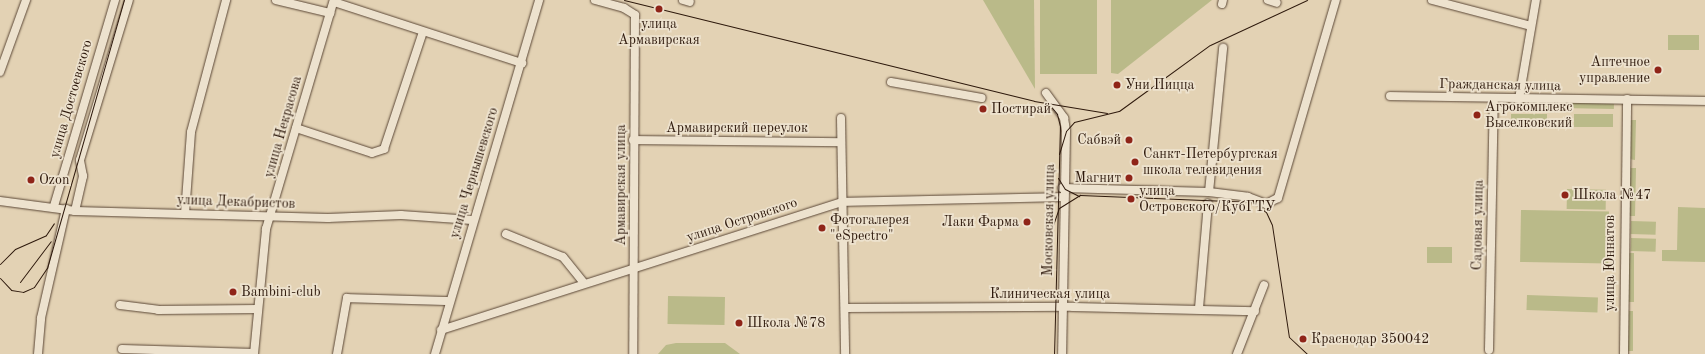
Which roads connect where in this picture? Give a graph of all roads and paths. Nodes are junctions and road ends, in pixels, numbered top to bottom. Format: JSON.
{"nodes":[{"id":1,"x":26,"y":0,"type":"edge"},
{"id":2,"x":116,"y":0,"type":"edge"},
{"id":3,"x":129,"y":0,"type":"edge"},
{"id":4,"x":226,"y":0,"type":"edge"},
{"id":5,"x":276,"y":0,"type":"edge"},
{"id":6,"x":540,"y":0,"type":"edge"},
{"id":7,"x":595,"y":0,"type":"edge"},
{"id":8,"x":1268,"y":0,"type":"edge"},
{"id":9,"x":1336,"y":0,"type":"edge"},
{"id":10,"x":1432,"y":0,"type":"edge"},
{"id":11,"x":1536,"y":0,"type":"edge"},
{"id":12,"x":334,"y":1,"type":"edge"},
{"id":13,"x":1277,"y":3,"type":"dead end"},
{"id":14,"x":330,"y":13,"type":"junction"},
{"id":15,"x":1531,"y":26,"type":"junction"},
{"id":16,"x":423,"y":32,"type":"junction"},
{"id":17,"x":1222,"y":48,"type":"dead end"},
{"id":18,"x":522,"y":63,"type":"junction"},
{"id":19,"x":0,"y":72,"type":"edge"},
{"id":20,"x":891,"y":82,"type":"dead end"},
{"id":21,"x":1046,"y":93,"type":"dead end"},
{"id":22,"x":1390,"y":96,"type":"dead end"},
{"id":23,"x":982,"y":98,"type":"dead end"},
{"id":24,"x":1494,"y":99,"type":"junction"},
{"id":25,"x":1519,"y":99,"type":"junction"},
{"id":26,"x":1627,"y":100,"type":"junction"},
{"id":27,"x":1705,"y":102,"type":"edge"},
{"id":28,"x":841,"y":118,"type":"dead end"},
{"id":29,"x":296,"y":128,"type":"junction"},
{"id":30,"x":633,"y":140,"type":"junction"},
{"id":31,"x":841,"y":142,"type":"junction"},
{"id":32,"x":1062,"y":192,"type":"junction"},
{"id":33,"x":1209,"y":192,"type":"junction"},
{"id":34,"x":0,"y":201,"type":"edge"},
{"id":35,"x":842,"y":202,"type":"junction"},
{"id":36,"x":1208,"y":203,"type":"dead end"},
{"id":37,"x":54,"y":206,"type":"junction"},
{"id":38,"x":66,"y":209,"type":"junction"},
{"id":39,"x":75,"y":210,"type":"junction"},
{"id":40,"x":185,"y":214,"type":"junction"},
{"id":41,"x":270,"y":216,"type":"junction"},
{"id":42,"x":472,"y":220,"type":"junction"},
{"id":43,"x":506,"y":234,"type":"dead end"},
{"id":44,"x":634,"y":268,"type":"junction"},
{"id":45,"x":584,"y":283,"type":"junction"},
{"id":46,"x":1264,"y":285,"type":"dead end"},
{"id":47,"x":450,"y":301,"type":"junction"},
{"id":48,"x":120,"y":305,"type":"dead end"},
{"id":49,"x":1062,"y":307,"type":"junction"},
{"id":50,"x":845,"y":308,"type":"junction"},
{"id":51,"x":1199,"y":308,"type":"junction"},
{"id":52,"x":258,"y":309,"type":"junction"},
{"id":53,"x":1255,"y":311,"type":"junction"},
{"id":54,"x":441,"y":330,"type":"junction"},
{"id":55,"x":122,"y":349,"type":"dead end"},
{"id":56,"x":1489,"y":350,"type":"dead end"},
{"id":57,"x":38,"y":354,"type":"edge"},
{"id":58,"x":254,"y":354,"type":"edge"},
{"id":59,"x":337,"y":354,"type":"edge"},
{"id":60,"x":435,"y":354,"type":"edge"},
{"id":61,"x":633,"y":354,"type":"edge"},
{"id":62,"x":845,"y":354,"type":"edge"},
{"id":63,"x":1062,"y":354,"type":"edge"},
{"id":64,"x":1237,"y":354,"type":"edge"},
{"id":65,"x":1624,"y":354,"type":"edge"}],
"edges":[{"from":1,"to":19,"type":"street"},
{"from":2,"to":37,"type":"street","name":"улица Достоевского"},
{"from":3,"to":39,"type":"street"},
{"from":4,"to":40,"type":"street"},
{"from":5,"to":14,"type":"street"},
{"from":6,"to":18,"type":"street","name":"улица Чернышевского"},
{"from":7,"to":30,"type":"street","name":"Армавирская улица"},
{"from":8,"to":13,"type":"street"},
{"from":9,"to":33,"type":"street","name":"улица Островского"},
{"from":10,"to":15,"type":"street"},
{"from":11,"to":15,"type":"street"},
{"from":12,"to":14,"type":"street","name":"улица Некрасова"},
{"from":12,"to":16,"type":"street"},
{"from":14,"to":29,"type":"street","name":"улица Некрасова"},
{"from":15,"to":25,"type":"street"},
{"from":16,"to":18,"type":"street"},
{"from":16,"to":29,"type":"street"},
{"from":17,"to":33,"type":"street"},
{"from":18,"to":42,"type":"street","name":"улица Чернышевского"},
{"from":20,"to":23,"type":"street"},
{"from":21,"to":32,"type":"street","name":"Московская улица"},
{"from":22,"to":24,"type":"street","name":"Гражданская улица"},
{"from":24,"to":25,"type":"street","name":"Гражданская улица"},
{"from":24,"to":56,"type":"street","name":"Садовая улица"},
{"from":25,"to":26,"type":"street","name":"Гражданская улица"},
{"from":26,"to":27,"type":"street","name":"Гражданская улица"},
{"from":26,"to":65,"type":"street","name":"улица Юннатов"},
{"from":28,"to":31,"type":"street"},
{"from":29,"to":41,"type":"street","name":"улица Некрасова"},
{"from":30,"to":31,"type":"street","name":"Армавирский переулок"},
{"from":30,"to":44,"type":"street","name":"Армавирская улица"},
{"from":31,"to":35,"type":"street"},
{"from":32,"to":33,"type":"street","name":"улица Островского"},
{"from":32,"to":35,"type":"street","name":"улица Островского"},
{"from":32,"to":49,"type":"street","name":"Московская улица"},
{"from":34,"to":37,"type":"street","name":"улица Декабристов"},
{"from":35,"to":44,"type":"street","name":"улица Островского"},
{"from":35,"to":50,"type":"street"},
{"from":36,"to":51,"type":"street"},
{"from":37,"to":38,"type":"street","name":"улица Декабристов"},
{"from":38,"to":39,"type":"street","name":"улица Декабристов"},
{"from":38,"to":57,"type":"street"},
{"from":39,"to":40,"type":"street","name":"улица Декабристов"},
{"from":40,"to":41,"type":"street","name":"улица Декабристов"},
{"from":41,"to":42,"type":"street","name":"улица Декабристов"},
{"from":41,"to":52,"type":"street","name":"улица Некрасова"},
{"from":42,"to":47,"type":"street","name":"улица Чернышевского"},
{"from":43,"to":45,"type":"street"},
{"from":44,"to":45,"type":"street","name":"улица Островского"},
{"from":44,"to":61,"type":"street","name":"Армавирская улица"},
{"from":45,"to":54,"type":"street","name":"улица Островского"},
{"from":46,"to":53,"type":"street"},
{"from":47,"to":54,"type":"street","name":"улица Чернышевского"},
{"from":47,"to":59,"type":"street"},
{"from":48,"to":52,"type":"street"},
{"from":49,"to":50,"type":"street","name":"Клиническая улица"},
{"from":49,"to":51,"type":"street","name":"Клиническая улица"},
{"from":49,"to":63,"type":"street","name":"Московская улица"},
{"from":50,"to":62,"type":"street"},
{"from":51,"to":53,"type":"street","name":"Клиническая улица"},
{"from":52,"to":58,"type":"street","name":"улица Некрасова"},
{"from":53,"to":64,"type":"street"},
{"from":54,"to":60,"type":"street","name":"улица Чернышевского"},
{"from":55,"to":58,"type":"street","name":"улица Некрасова"}]}
